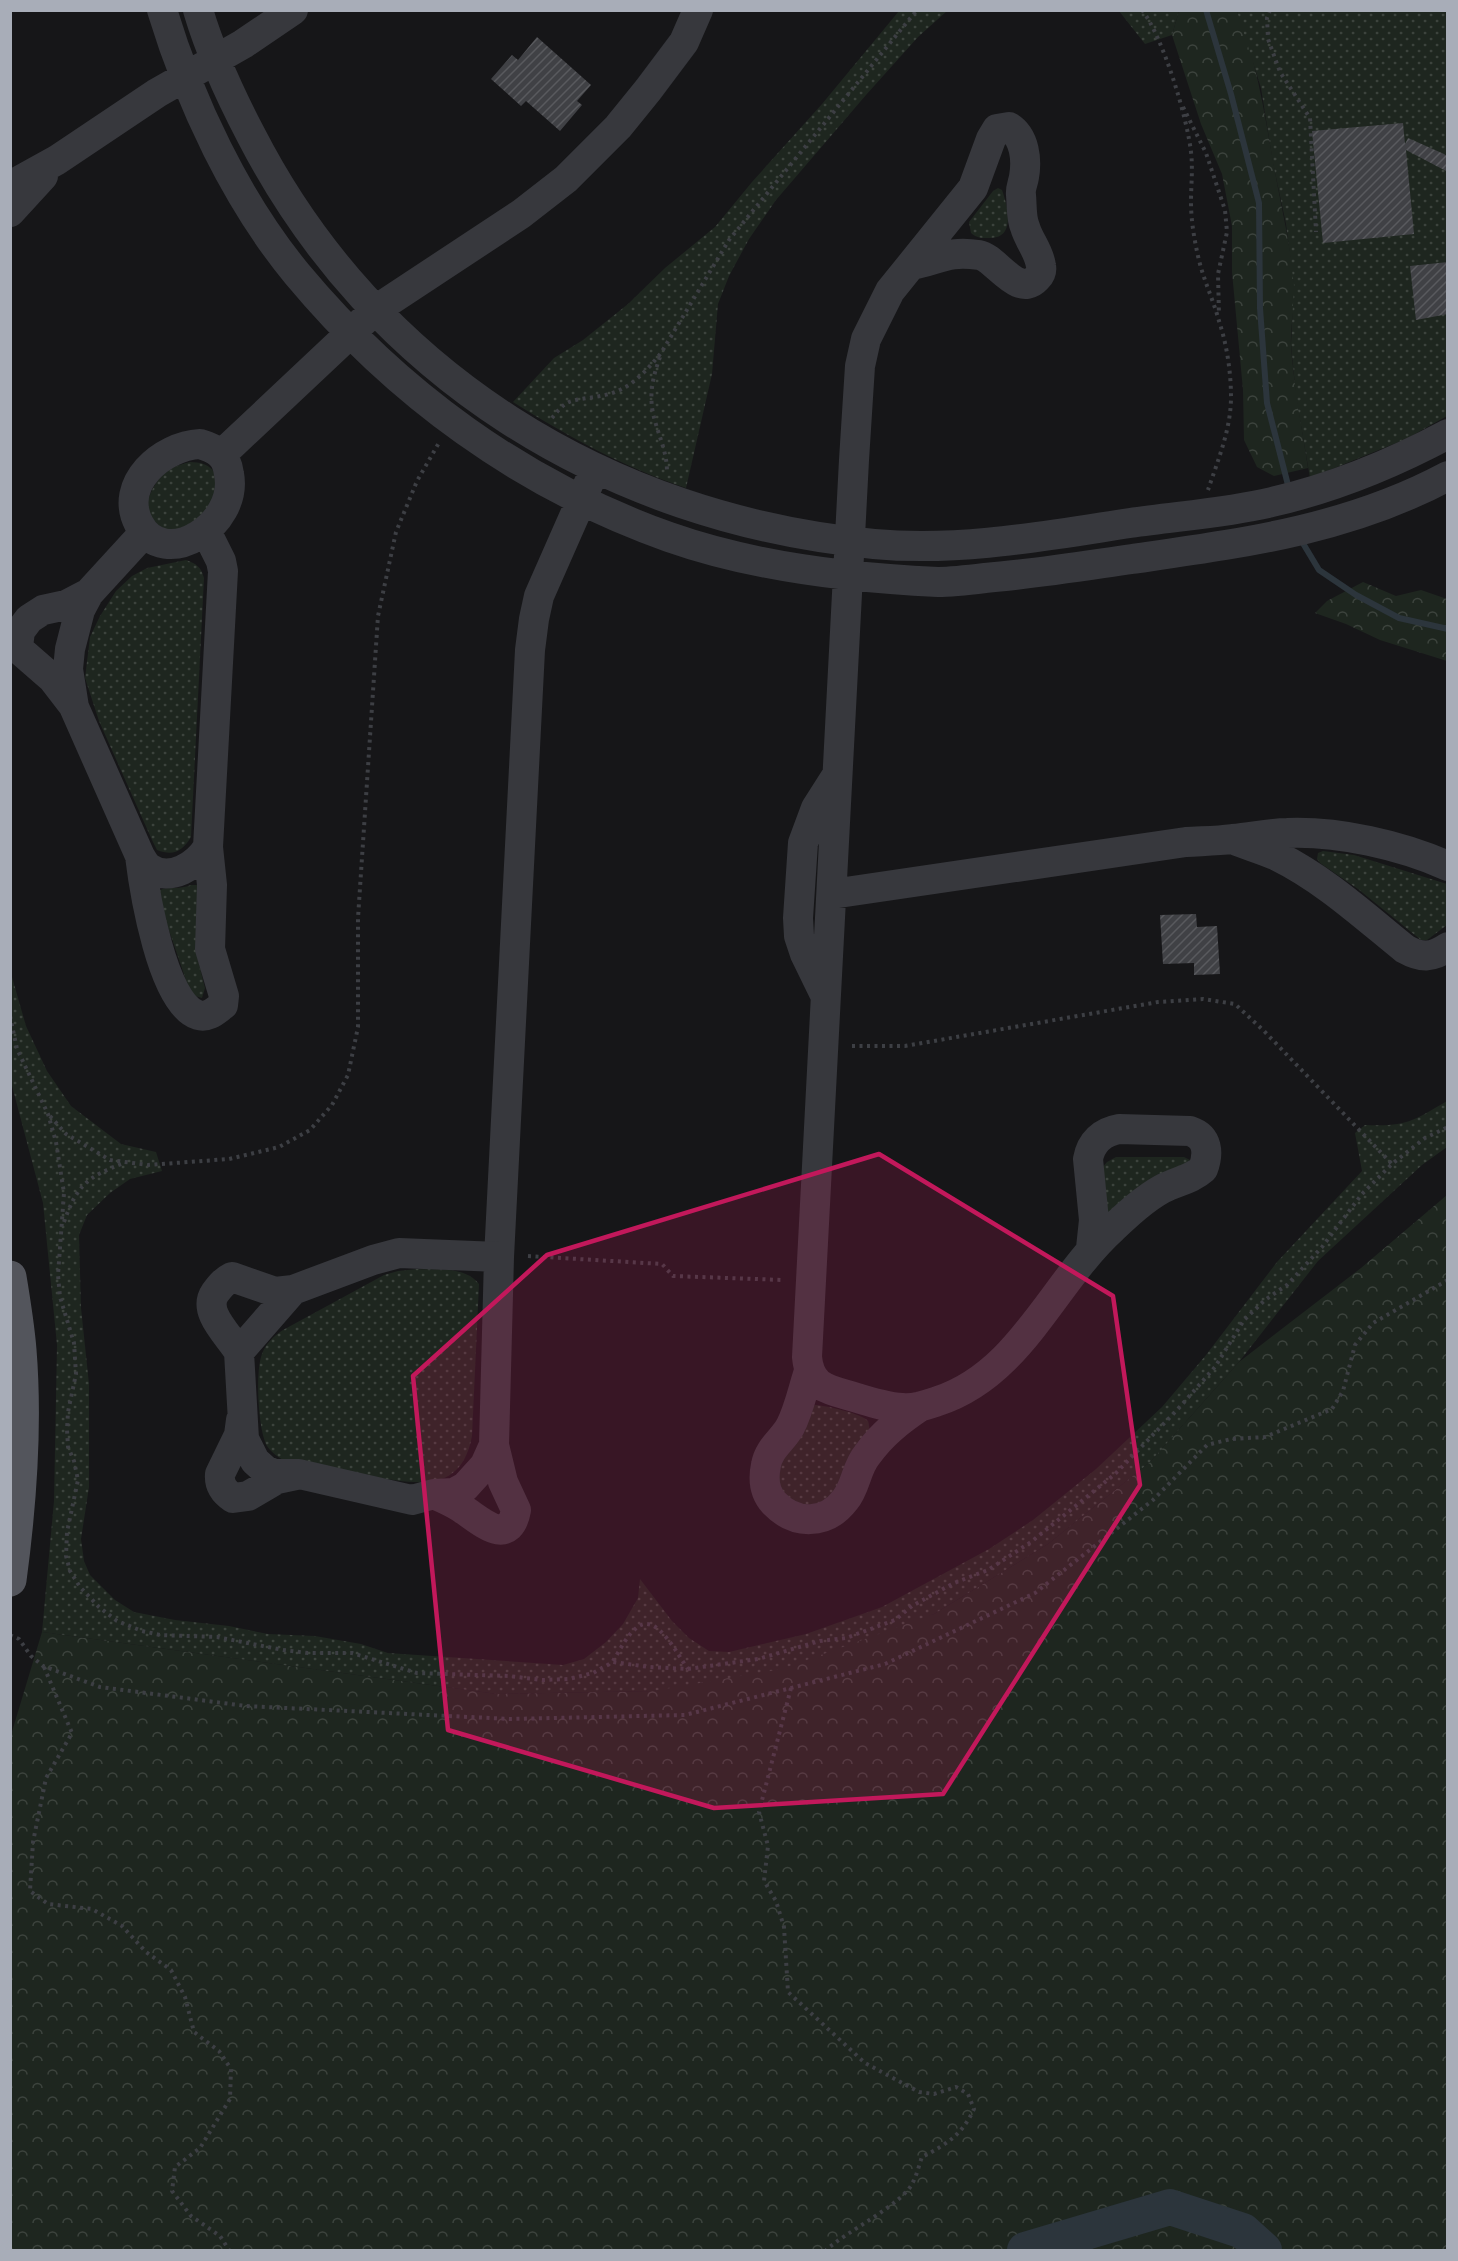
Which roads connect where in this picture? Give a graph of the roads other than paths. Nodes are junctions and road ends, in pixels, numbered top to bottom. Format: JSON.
{"nodes":[{"id":1,"x":162,"y":10,"type":"edge"},
{"id":2,"x":198,"y":10,"type":"edge"},
{"id":3,"x":293,"y":10,"type":"edge"},
{"id":4,"x":698,"y":10,"type":"edge"},
{"id":5,"x":718,"y":10,"type":"edge"},
{"id":6,"x":684,"y":42,"type":"junction"},
{"id":7,"x":215,"y":61,"type":"junction"},
{"id":8,"x":185,"y":77,"type":"junction"},
{"id":9,"x":57,"y":160,"type":"junction"},
{"id":10,"x":10,"y":186,"type":"edge"},
{"id":11,"x":973,"y":188,"type":"junction"},
{"id":12,"x":1021,"y":190,"type":"junction"},
{"id":13,"x":10,"y":212,"type":"edge"},
{"id":14,"x":1024,"y":227,"type":"junction"},
{"id":15,"x":982,"y":256,"type":"junction"},
{"id":16,"x":911,"y":266,"type":"junction"},
{"id":17,"x":374,"y":311,"type":"junction"},
{"id":18,"x":350,"y":332,"type":"junction"},
{"id":19,"x":1448,"y":434,"type":"edge"},
{"id":20,"x":222,"y":454,"type":"junction"},
{"id":21,"x":595,"y":469,"type":"junction"},
{"id":22,"x":1448,"y":476,"type":"edge"},
{"id":23,"x":580,"y":500,"type":"junction"},
{"id":24,"x":206,"y":531,"type":"junction"},
{"id":25,"x":144,"y":533,"type":"junction"},
{"id":26,"x":850,"y":541,"type":"junction"},
{"id":27,"x":849,"y":575,"type":"junction"},
{"id":28,"x":89,"y":593,"type":"junction"},
{"id":29,"x":74,"y":707,"type":"junction"},
{"id":30,"x":838,"y":772,"type":"junction"},
{"id":31,"x":1232,"y":839,"type":"junction"},
{"id":32,"x":208,"y":847,"type":"junction"},
{"id":33,"x":140,"y":856,"type":"junction"},
{"id":34,"x":1448,"y":866,"type":"edge"},
{"id":35,"x":832,"y":894,"type":"junction"},
{"id":36,"x":1448,"y":947,"type":"edge"},
{"id":37,"x":826,"y":999,"type":"junction"},
{"id":38,"x":1091,"y":1248,"type":"junction"},
{"id":39,"x":513,"y":1256,"type":"junction"},
{"id":40,"x":10,"y":1277,"type":"edge"},
{"id":41,"x":293,"y":1290,"type":"junction"},
{"id":42,"x":239,"y":1352,"type":"junction"},
{"id":43,"x":809,"y":1371,"type":"junction"},
{"id":44,"x":921,"y":1406,"type":"junction"},
{"id":45,"x":242,"y":1414,"type":"junction"},
{"id":46,"x":494,"y":1445,"type":"junction"},
{"id":47,"x":299,"y":1474,"type":"junction"},
{"id":48,"x":434,"y":1494,"type":"junction"},
{"id":49,"x":10,"y":1580,"type":"edge"}],
"edges":[{"from":1,"to":8,"type":"street"},
{"from":2,"to":7,"type":"street"},
{"from":3,"to":7,"type":"street"},
{"from":4,"to":6,"type":"street"},
{"from":5,"to":6,"type":"street"},
{"from":6,"to":17,"type":"street"},
{"from":7,"to":8,"type":"street"},
{"from":7,"to":17,"type":"street"},
{"from":8,"to":9,"type":"street"},
{"from":8,"to":18,"type":"street"},
{"from":9,"to":10,"type":"street"},
{"from":9,"to":13,"type":"street"},
{"from":11,"to":12,"type":"street"},
{"from":11,"to":12,"type":"street"},
{"from":11,"to":16,"type":"street"},
{"from":12,"to":14,"type":"street"},
{"from":14,"to":15,"type":"street"},
{"from":14,"to":15,"type":"street"},
{"from":15,"to":16,"type":"street"},
{"from":16,"to":26,"type":"street"},
{"from":17,"to":18,"type":"street"},
{"from":17,"to":21,"type":"street"},
{"from":18,"to":20,"type":"street"},
{"from":18,"to":23,"type":"street"},
{"from":19,"to":26,"type":"street"},
{"from":20,"to":24,"type":"street"},
{"from":20,"to":25,"type":"street"},
{"from":21,"to":23,"type":"street"},
{"from":21,"to":26,"type":"street"},
{"from":22,"to":27,"type":"street"},
{"from":23,"to":27,"type":"street"},
{"from":23,"to":39,"type":"street"},
{"from":24,"to":25,"type":"street"},
{"from":24,"to":32,"type":"street"},
{"from":25,"to":28,"type":"street"},
{"from":26,"to":27,"type":"street"},
{"from":27,"to":30,"type":"street"},
{"from":28,"to":29,"type":"street"},
{"from":28,"to":29,"type":"street"},
{"from":29,"to":33,"type":"street"},
{"from":30,"to":35,"type":"street"},
{"from":30,"to":37,"type":"street"},
{"from":31,"to":34,"type":"street"},
{"from":31,"to":35,"type":"street"},
{"from":31,"to":36,"type":"street"},
{"from":32,"to":33,"type":"street"},
{"from":32,"to":33,"type":"street"},
{"from":35,"to":37,"type":"street"},
{"from":37,"to":43,"type":"street"},
{"from":38,"to":38,"type":"street"},
{"from":38,"to":44,"type":"street"},
{"from":39,"to":41,"type":"street"},
{"from":39,"to":46,"type":"street"},
{"from":40,"to":49,"type":"main road"},
{"from":41,"to":42,"type":"street"},
{"from":41,"to":42,"type":"street"},
{"from":42,"to":45,"type":"street"},
{"from":43,"to":44,"type":"street"},
{"from":43,"to":44,"type":"street"},
{"from":45,"to":47,"type":"street"},
{"from":45,"to":47,"type":"street"},
{"from":46,"to":48,"type":"street"},
{"from":46,"to":48,"type":"street"},
{"from":47,"to":48,"type":"street"}]}
